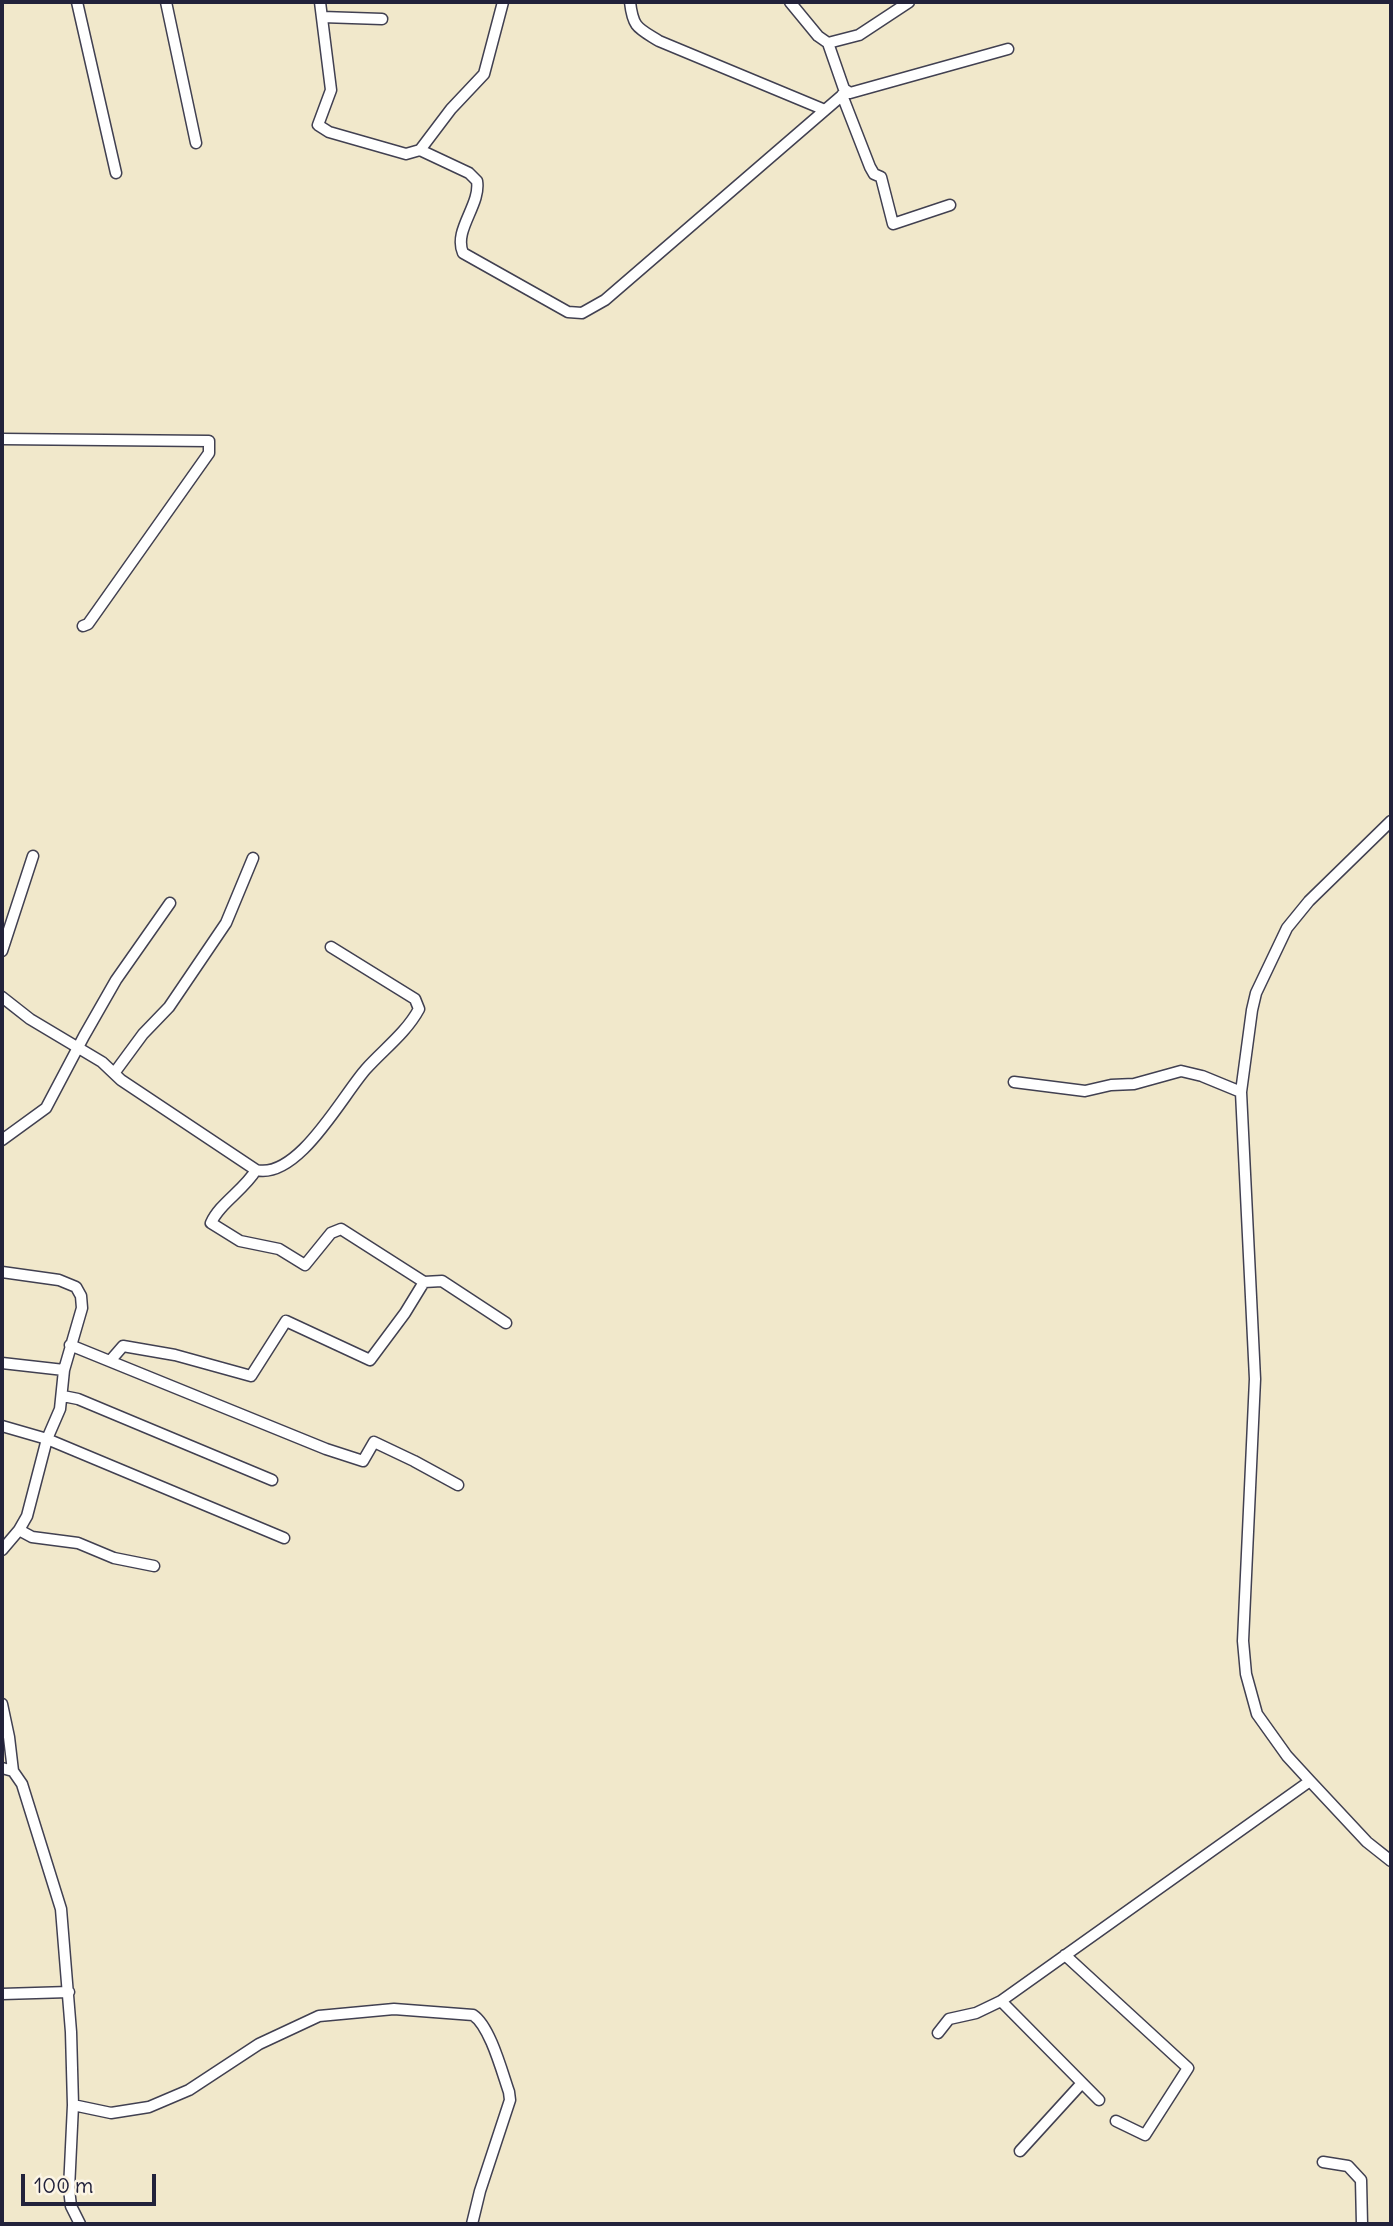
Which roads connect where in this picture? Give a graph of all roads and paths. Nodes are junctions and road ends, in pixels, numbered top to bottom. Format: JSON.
{"nodes":[{"id":1,"x":77,"y":2,"type":"edge"},
{"id":2,"x":166,"y":2,"type":"edge"},
{"id":3,"x":320,"y":2,"type":"edge"},
{"id":4,"x":503,"y":2,"type":"edge"},
{"id":5,"x":630,"y":2,"type":"edge"},
{"id":6,"x":790,"y":2,"type":"edge"},
{"id":7,"x":909,"y":2,"type":"edge"},
{"id":8,"x":322,"y":17,"type":"junction"},
{"id":9,"x":382,"y":19,"type":"dead end"},
{"id":10,"x":828,"y":43,"type":"junction"},
{"id":11,"x":1008,"y":49,"type":"dead end"},
{"id":12,"x":844,"y":93,"type":"junction"},
{"id":13,"x":825,"y":110,"type":"junction"},
{"id":14,"x":196,"y":143,"type":"dead end"},
{"id":15,"x":420,"y":150,"type":"junction"},
{"id":16,"x":116,"y":173,"type":"dead end"},
{"id":17,"x":950,"y":205,"type":"dead end"},
{"id":18,"x":2,"y":439,"type":"edge"},
{"id":19,"x":83,"y":626,"type":"dead end"},
{"id":20,"x":1391,"y":821,"type":"edge"},
{"id":21,"x":33,"y":856,"type":"dead end"},
{"id":22,"x":253,"y":859,"type":"dead end"},
{"id":23,"x":170,"y":903,"type":"dead end"},
{"id":24,"x":331,"y":947,"type":"dead end"},
{"id":25,"x":2,"y":951,"type":"edge"},
{"id":26,"x":2,"y":996,"type":"edge"},
{"id":27,"x":78,"y":1049,"type":"junction"},
{"id":28,"x":115,"y":1072,"type":"junction"},
{"id":29,"x":1014,"y":1082,"type":"dead end"},
{"id":30,"x":1241,"y":1092,"type":"junction"},
{"id":31,"x":2,"y":1140,"type":"edge"},
{"id":32,"x":256,"y":1170,"type":"junction"},
{"id":33,"x":2,"y":1272,"type":"edge"},
{"id":34,"x":424,"y":1282,"type":"junction"},
{"id":35,"x":506,"y":1323,"type":"dead end"},
{"id":36,"x":70,"y":1345,"type":"junction"},
{"id":37,"x":110,"y":1362,"type":"junction"},
{"id":38,"x":2,"y":1363,"type":"edge"},
{"id":39,"x":64,"y":1370,"type":"junction"},
{"id":40,"x":63,"y":1396,"type":"junction"},
{"id":41,"x":2,"y":1426,"type":"edge"},
{"id":42,"x":47,"y":1439,"type":"junction"},
{"id":43,"x":272,"y":1480,"type":"dead end"},
{"id":44,"x":458,"y":1485,"type":"dead end"},
{"id":45,"x":19,"y":1530,"type":"junction"},
{"id":46,"x":284,"y":1538,"type":"dead end"},
{"id":47,"x":2,"y":1550,"type":"edge"},
{"id":48,"x":154,"y":1566,"type":"dead end"},
{"id":49,"x":2,"y":1704,"type":"edge"},
{"id":50,"x":2,"y":1768,"type":"edge"},
{"id":51,"x":13,"y":1771,"type":"junction"},
{"id":52,"x":1310,"y":1781,"type":"junction"},
{"id":53,"x":1391,"y":1861,"type":"edge"},
{"id":54,"x":1065,"y":1955,"type":"junction"},
{"id":55,"x":69,"y":1993,"type":"junction"},
{"id":56,"x":2,"y":1994,"type":"edge"},
{"id":57,"x":1001,"y":2001,"type":"junction"},
{"id":58,"x":938,"y":2033,"type":"dead end"},
{"id":59,"x":1082,"y":2083,"type":"junction"},
{"id":60,"x":1099,"y":2100,"type":"dead end"},
{"id":61,"x":73,"y":2105,"type":"junction"},
{"id":62,"x":1116,"y":2121,"type":"dead end"},
{"id":63,"x":1020,"y":2151,"type":"dead end"},
{"id":64,"x":1323,"y":2162,"type":"dead end"},
{"id":65,"x":79,"y":2224,"type":"edge"},
{"id":66,"x":472,"y":2224,"type":"edge"},
{"id":67,"x":1362,"y":2224,"type":"edge"}],
"edges":[{"from":1,"to":16,"type":"street"},
{"from":2,"to":14,"type":"street"},
{"from":3,"to":8,"type":"street"},
{"from":4,"to":15,"type":"street"},
{"from":5,"to":13,"type":"street"},
{"from":6,"to":10,"type":"street"},
{"from":7,"to":10,"type":"street"},
{"from":8,"to":9,"type":"street"},
{"from":8,"to":15,"type":"street"},
{"from":10,"to":12,"type":"street"},
{"from":11,"to":12,"type":"street"},
{"from":12,"to":13,"type":"street"},
{"from":12,"to":17,"type":"street"},
{"from":13,"to":15,"type":"street"},
{"from":18,"to":19,"type":"street"},
{"from":20,"to":30,"type":"street"},
{"from":21,"to":25,"type":"street"},
{"from":22,"to":28,"type":"street"},
{"from":23,"to":27,"type":"street"},
{"from":24,"to":32,"type":"street"},
{"from":26,"to":27,"type":"street"},
{"from":27,"to":28,"type":"street"},
{"from":27,"to":31,"type":"street"},
{"from":28,"to":32,"type":"street"},
{"from":29,"to":30,"type":"street"},
{"from":30,"to":52,"type":"street"},
{"from":32,"to":34,"type":"street"},
{"from":33,"to":36,"type":"street"},
{"from":34,"to":35,"type":"street"},
{"from":34,"to":37,"type":"street"},
{"from":36,"to":37,"type":"street"},
{"from":36,"to":39,"type":"street"},
{"from":37,"to":44,"type":"street"},
{"from":38,"to":39,"type":"street"},
{"from":39,"to":40,"type":"street"},
{"from":40,"to":42,"type":"street"},
{"from":40,"to":43,"type":"street"},
{"from":41,"to":42,"type":"street"},
{"from":42,"to":45,"type":"street"},
{"from":42,"to":46,"type":"street"},
{"from":45,"to":47,"type":"street"},
{"from":45,"to":48,"type":"street"},
{"from":49,"to":51,"type":"street"},
{"from":50,"to":51,"type":"street"},
{"from":51,"to":55,"type":"street"},
{"from":52,"to":53,"type":"street"},
{"from":52,"to":54,"type":"street"},
{"from":54,"to":57,"type":"street"},
{"from":54,"to":62,"type":"street"},
{"from":55,"to":56,"type":"street"},
{"from":55,"to":61,"type":"street"},
{"from":57,"to":58,"type":"street"},
{"from":57,"to":59,"type":"street"},
{"from":59,"to":60,"type":"street"},
{"from":59,"to":63,"type":"street"},
{"from":61,"to":65,"type":"street"},
{"from":61,"to":66,"type":"street"},
{"from":64,"to":67,"type":"street"}]}
